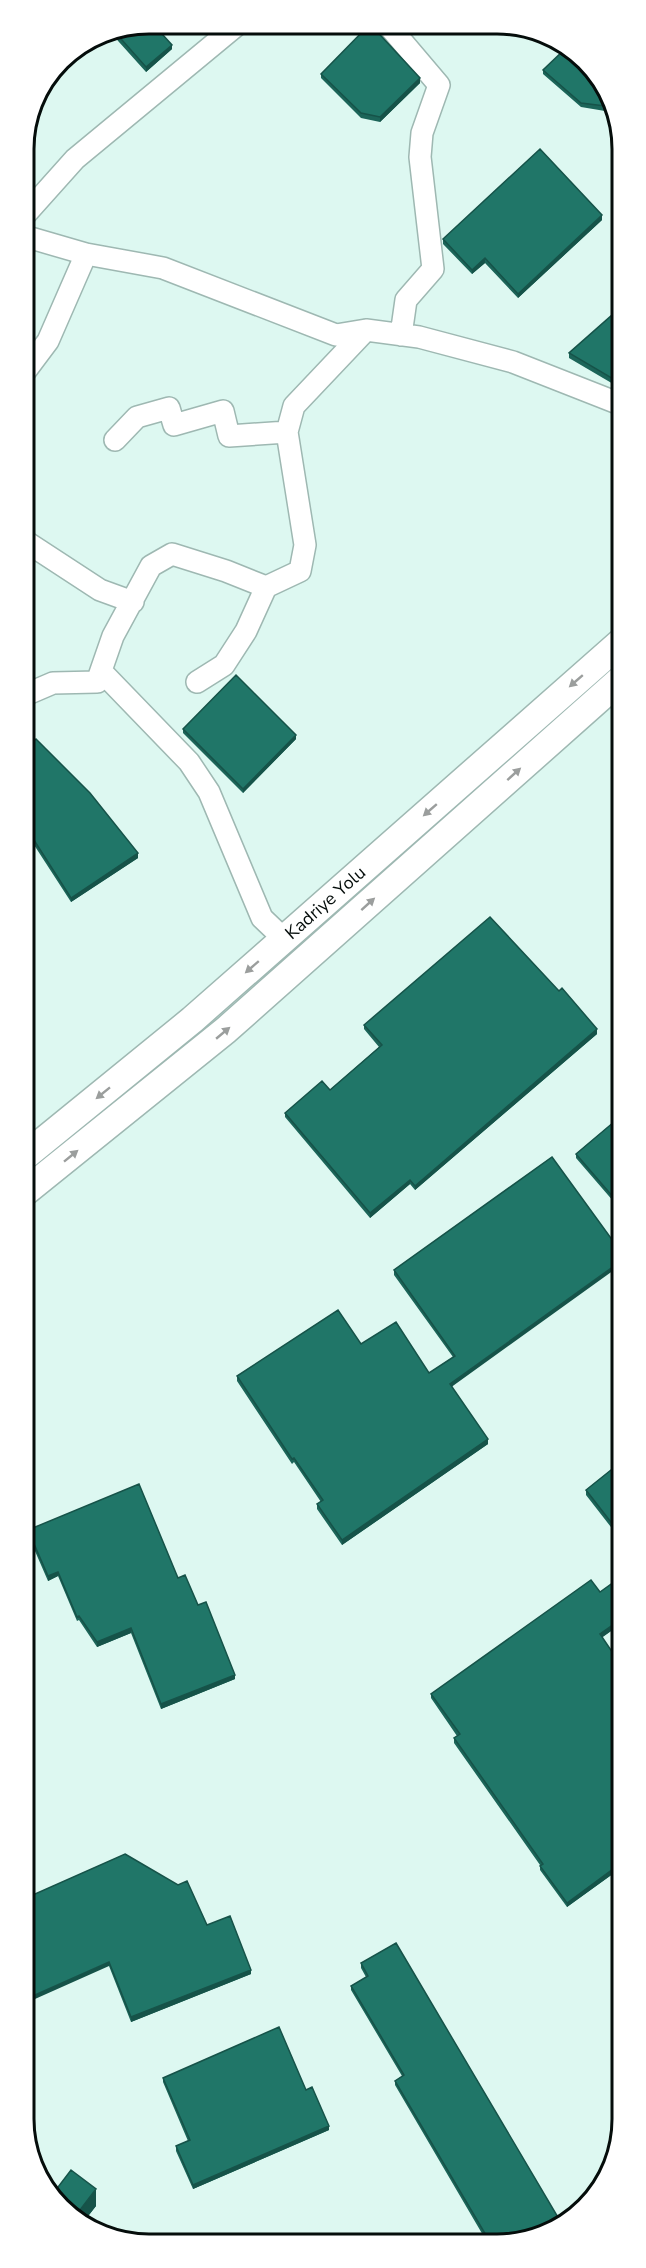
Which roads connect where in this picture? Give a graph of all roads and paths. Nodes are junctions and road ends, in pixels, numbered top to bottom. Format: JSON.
{"nodes":[{"id":1,"x":226,"y":34,"type":"edge"},
{"id":2,"x":396,"y":34,"type":"edge"},
{"id":3,"x":35,"y":204,"type":"edge"},
{"id":4,"x":35,"y":239,"type":"edge"},
{"id":5,"x":86,"y":254,"type":"junction"},
{"id":6,"x":366,"y":330,"type":"junction"},
{"id":7,"x":401,"y":334,"type":"junction"},
{"id":8,"x":35,"y":358,"type":"edge"},
{"id":9,"x":612,"y":401,"type":"edge"},
{"id":10,"x":288,"y":432,"type":"junction"},
{"id":11,"x":115,"y":440,"type":"dead end"},
{"id":12,"x":35,"y":547,"type":"edge"},
{"id":13,"x":266,"y":587,"type":"junction"},
{"id":14,"x":133,"y":602,"type":"junction"},
{"id":15,"x":612,"y":650,"type":"edge"},
{"id":16,"x":100,"y":671,"type":"junction"},
{"id":17,"x":197,"y":682,"type":"dead end"},
{"id":18,"x":612,"y":687,"type":"edge"},
{"id":19,"x":35,"y":691,"type":"edge"},
{"id":20,"x":284,"y":939,"type":"junction"},
{"id":21,"x":34,"y":1148,"type":"edge"},
{"id":22,"x":34,"y":1184,"type":"edge"}],
"edges":[{"from":1,"to":3,"type":"street"},
{"from":2,"to":7,"type":"street"},
{"from":4,"to":5,"type":"street"},
{"from":5,"to":6,"type":"street"},
{"from":5,"to":8,"type":"street"},
{"from":6,"to":7,"type":"street"},
{"from":6,"to":10,"type":"street"},
{"from":7,"to":9,"type":"street"},
{"from":10,"to":11,"type":"street"},
{"from":10,"to":13,"type":"street"},
{"from":12,"to":14,"type":"street"},
{"from":13,"to":14,"type":"street"},
{"from":13,"to":17,"type":"street"},
{"from":14,"to":16,"type":"street"},
{"from":15,"to":20,"type":"main road","name":"Kadriye Yolu","one_way":true},
{"from":16,"to":19,"type":"street"},
{"from":16,"to":20,"type":"street"},
{"from":22,"to":18,"type":"main road","name":"Kadriye Yolu","one_way":true},
{"from":20,"to":21,"type":"main road","name":"Kadriye Yolu","one_way":true}]}
